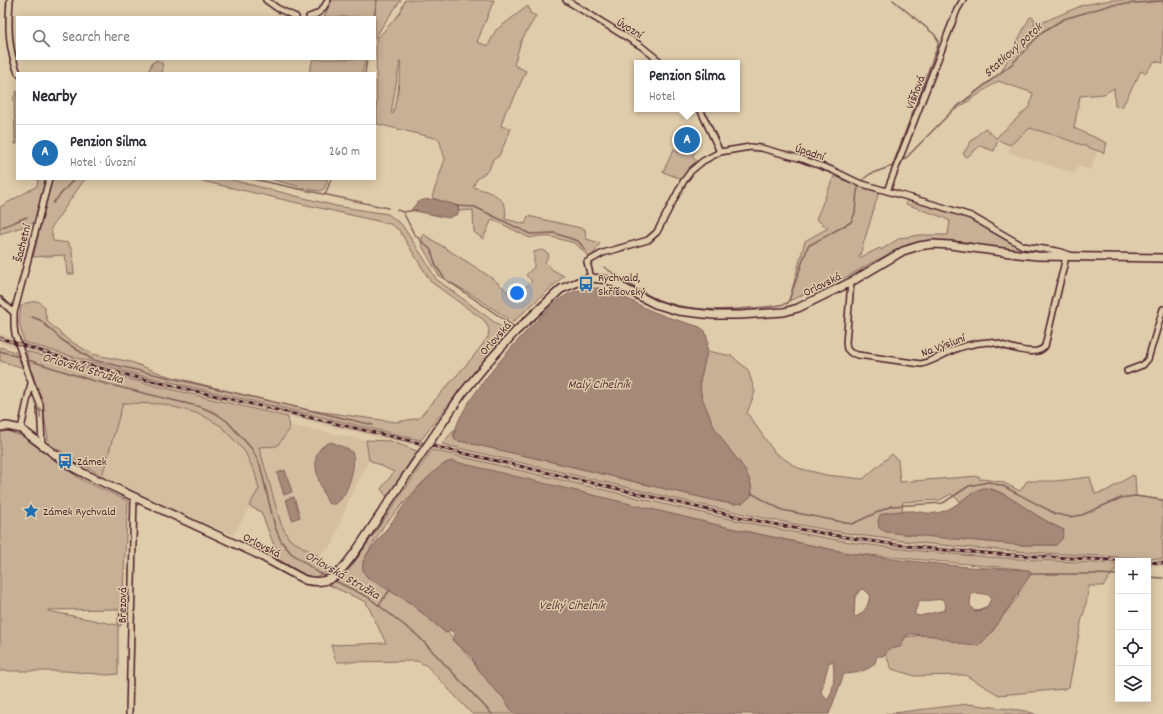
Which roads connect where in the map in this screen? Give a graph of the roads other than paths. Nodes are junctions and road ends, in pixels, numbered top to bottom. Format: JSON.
{"nodes":[{"id":1,"x":10,"y":0,"type":"edge"},
{"id":2,"x":266,"y":0,"type":"edge"},
{"id":3,"x":328,"y":0,"type":"edge"},
{"id":4,"x":566,"y":0,"type":"edge"},
{"id":5,"x":962,"y":0,"type":"edge"},
{"id":6,"x":294,"y":16,"type":"edge"},
{"id":7,"x":311,"y":16,"type":"edge"},
{"id":8,"x":658,"y":60,"type":"edge"},
{"id":9,"x":18,"y":72,"type":"edge"},
{"id":10,"x":701,"y":112,"type":"edge"},
{"id":11,"x":720,"y":152,"type":"junction"},
{"id":12,"x":49,"y":180,"type":"edge"},
{"id":13,"x":887,"y":191,"type":"junction"},
{"id":14,"x":1065,"y":257,"type":"junction"},
{"id":15,"x":1077,"y":258,"type":"junction"},
{"id":16,"x":1163,"y":258,"type":"edge"},
{"id":17,"x":591,"y":278,"type":"junction"},
{"id":18,"x":851,"y":282,"type":"junction"},
{"id":19,"x":0,"y":300,"type":"edge"},
{"id":20,"x":1163,"y":309,"type":"edge"},
{"id":21,"x":14,"y":313,"type":"junction"},
{"id":22,"x":1127,"y":371,"type":"dead end"},
{"id":23,"x":31,"y":382,"type":"junction"},
{"id":24,"x":0,"y":426,"type":"edge"},
{"id":25,"x":20,"y":429,"type":"junction"},
{"id":26,"x":42,"y":444,"type":"junction"},
{"id":27,"x":134,"y":497,"type":"junction"},
{"id":28,"x":129,"y":714,"type":"edge"}],
"edges":[{"from":1,"to":9,"type":"street"},
{"from":2,"to":6,"type":"street"},
{"from":3,"to":7,"type":"street"},
{"from":4,"to":8,"type":"street","name":"Úvozní"},
{"from":5,"to":13,"type":"street","name":"Višňová"},
{"from":10,"to":11,"type":"street"},
{"from":11,"to":13,"type":"street","name":"Úpadní"},
{"from":11,"to":17,"type":"street","name":"Úpadní"},
{"from":12,"to":21,"type":"street","name":"Šachetní"},
{"from":13,"to":15,"type":"street","name":"Úpadní"},
{"from":14,"to":15,"type":"main road","name":"Orlovská"},
{"from":14,"to":18,"type":"main road","name":"Orlovská"},
{"from":14,"to":18,"type":"street","name":"Na Výsluní"},
{"from":15,"to":16,"type":"main road","name":"Orlovská"},
{"from":17,"to":18,"type":"main road","name":"Orlovská"},
{"from":17,"to":27,"type":"main road","name":"Orlovská","bridge":true},
{"from":19,"to":21,"type":"street"},
{"from":20,"to":22,"type":"street"},
{"from":21,"to":23,"type":"street","name":"Šachetní"},
{"from":23,"to":25,"type":"street"},
{"from":26,"to":23,"type":"street","name":"Šachetní","one_way":true},
{"from":24,"to":25,"type":"main road","name":"Orlovská"},
{"from":25,"to":26,"type":"main road","name":"Orlovská"},
{"from":26,"to":27,"type":"main road","name":"Orlovská"},
{"from":27,"to":28,"type":"street","name":"Březová"}]}
